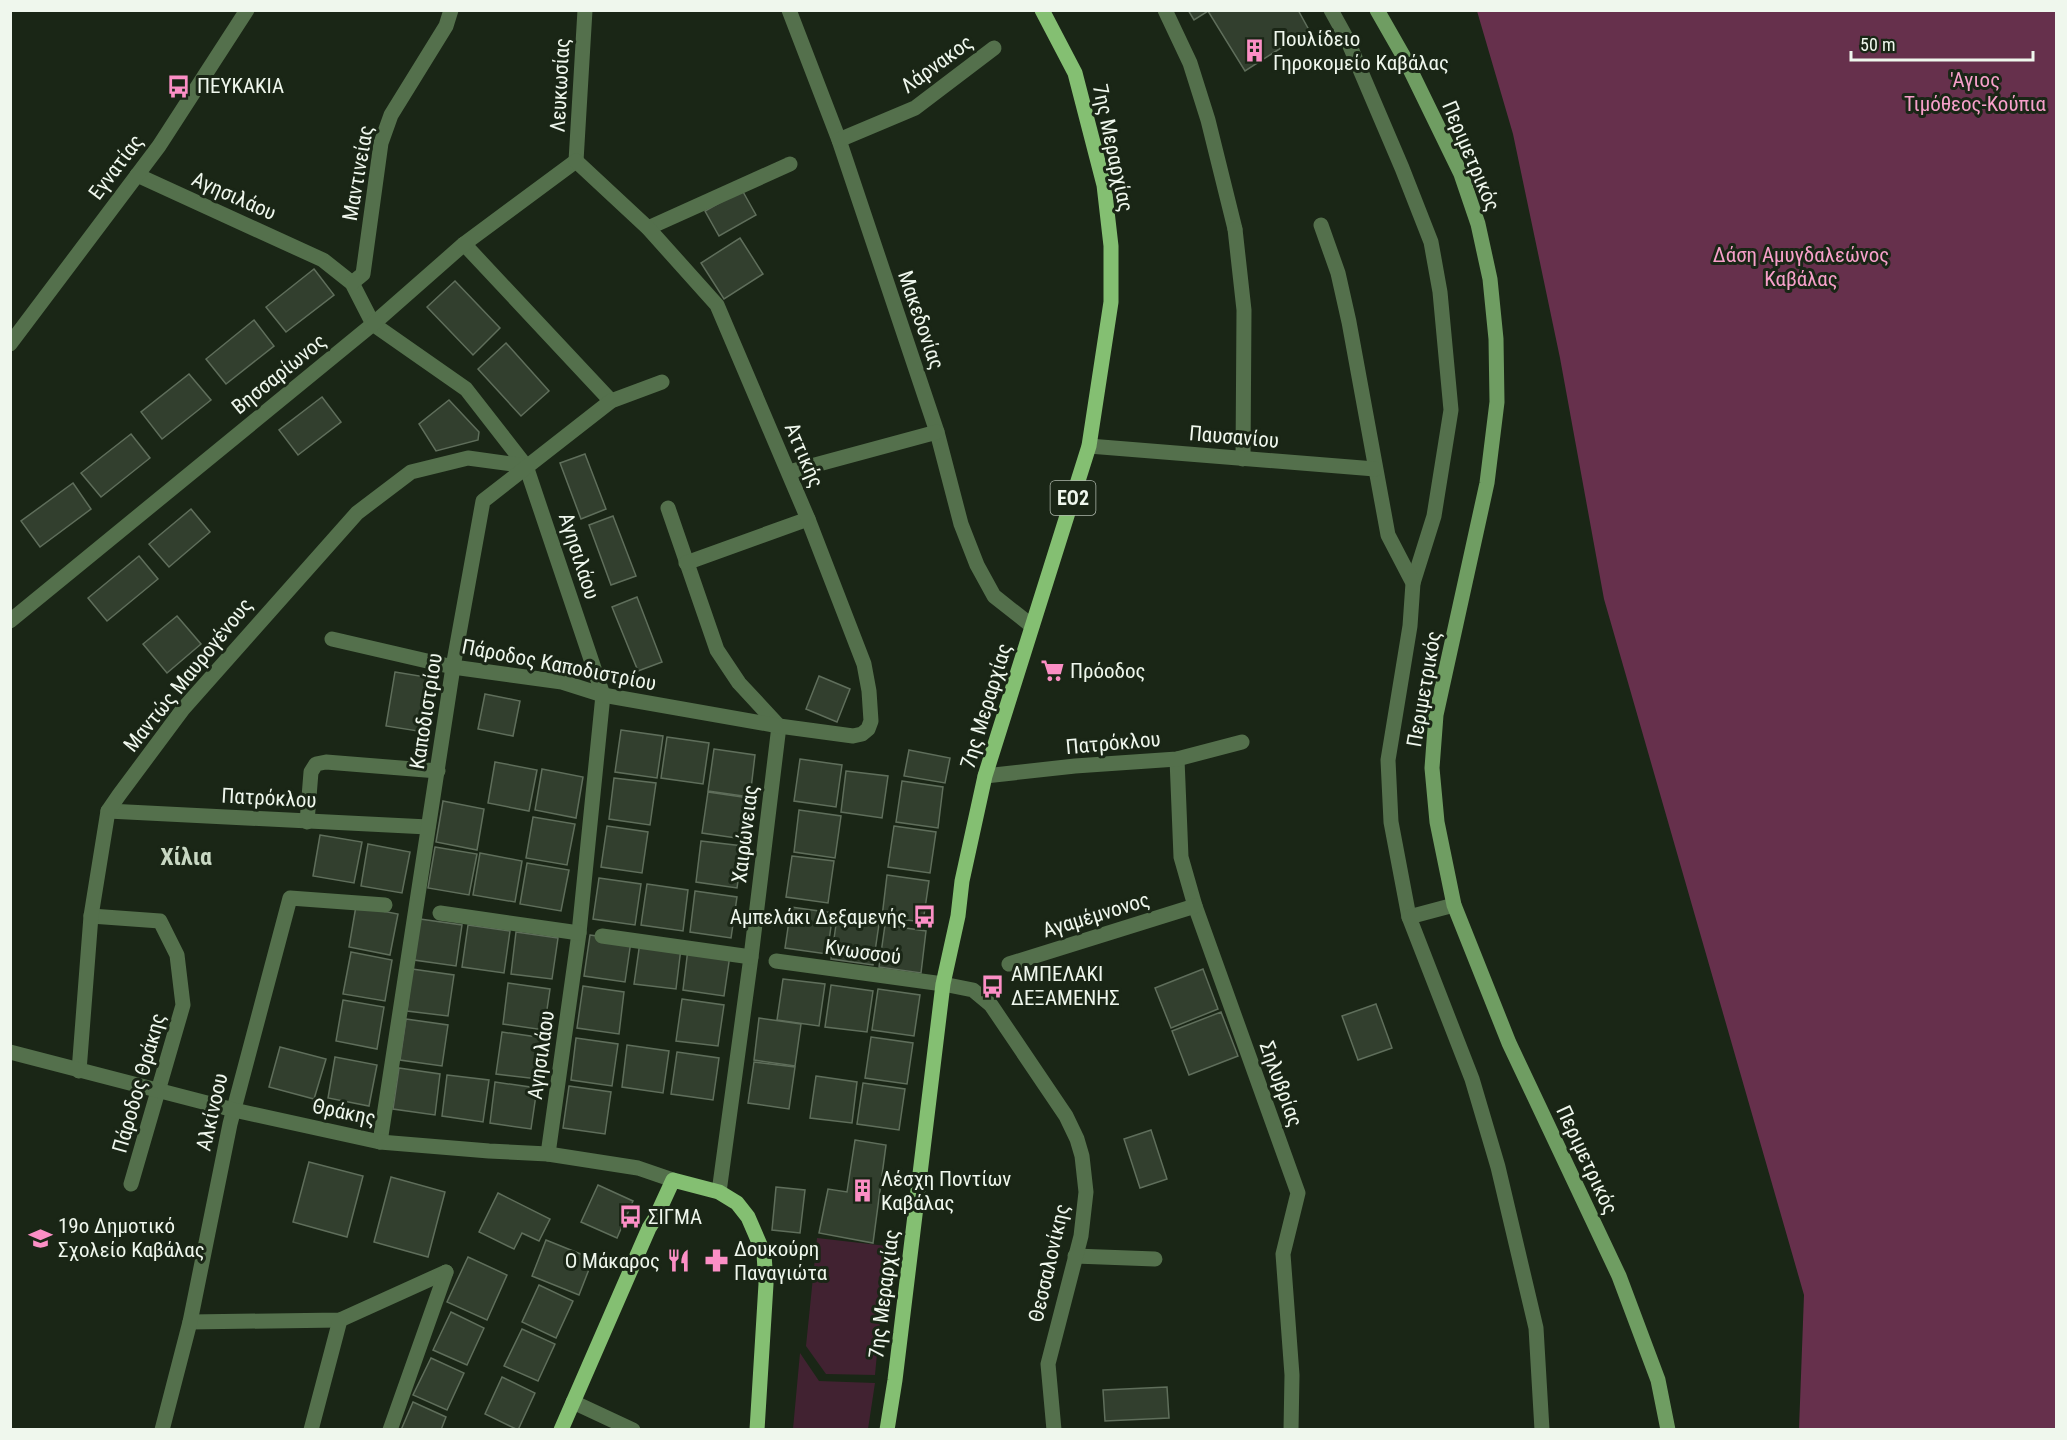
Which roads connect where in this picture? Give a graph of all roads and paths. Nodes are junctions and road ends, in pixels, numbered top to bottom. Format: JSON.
{"nodes":[{"id":1,"x":247,"y":10,"type":"edge"},
{"id":2,"x":451,"y":10,"type":"edge"},
{"id":3,"x":585,"y":10,"type":"edge"},
{"id":4,"x":789,"y":10,"type":"edge"},
{"id":5,"x":1042,"y":10,"type":"edge"},
{"id":6,"x":1165,"y":10,"type":"edge"},
{"id":7,"x":1331,"y":10,"type":"edge"},
{"id":8,"x":1377,"y":10,"type":"edge"},
{"id":9,"x":994,"y":48,"type":"dead end"},
{"id":10,"x":839,"y":141,"type":"junction"},
{"id":11,"x":576,"y":161,"type":"junction"},
{"id":12,"x":790,"y":164,"type":"dead end"},
{"id":13,"x":137,"y":175,"type":"junction"},
{"id":14,"x":1321,"y":225,"type":"dead end"},
{"id":15,"x":648,"y":228,"type":"junction"},
{"id":16,"x":464,"y":244,"type":"junction"},
{"id":17,"x":352,"y":283,"type":"junction"},
{"id":18,"x":374,"y":324,"type":"junction"},
{"id":19,"x":13,"y":337,"type":"edge"},
{"id":20,"x":662,"y":382,"type":"dead end"},
{"id":21,"x":610,"y":400,"type":"junction"},
{"id":22,"x":937,"y":432,"type":"junction"},
{"id":23,"x":1089,"y":446,"type":"junction"},
{"id":24,"x":1243,"y":459,"type":"junction"},
{"id":25,"x":526,"y":466,"type":"junction"},
{"id":26,"x":1375,"y":469,"type":"junction"},
{"id":27,"x":789,"y":472,"type":"junction"},
{"id":28,"x":668,"y":508,"type":"dead end"},
{"id":29,"x":808,"y":519,"type":"junction"},
{"id":30,"x":686,"y":563,"type":"junction"},
{"id":31,"x":1413,"y":584,"type":"junction"},
{"id":32,"x":10,"y":621,"type":"edge"},
{"id":33,"x":1032,"y":626,"type":"junction"},
{"id":34,"x":332,"y":639,"type":"dead end"},
{"id":35,"x":453,"y":667,"type":"junction"},
{"id":36,"x":603,"y":695,"type":"junction"},
{"id":37,"x":779,"y":726,"type":"junction"},
{"id":38,"x":1242,"y":742,"type":"dead end"},
{"id":39,"x":1178,"y":759,"type":"junction"},
{"id":40,"x":438,"y":771,"type":"junction"},
{"id":41,"x":985,"y":776,"type":"junction"},
{"id":42,"x":108,"y":811,"type":"junction"},
{"id":43,"x":307,"y":822,"type":"junction"},
{"id":44,"x":428,"y":827,"type":"junction"},
{"id":45,"x":1454,"y":904,"type":"junction"},
{"id":46,"x":385,"y":905,"type":"dead end"},
{"id":47,"x":1195,"y":906,"type":"junction"},
{"id":48,"x":440,"y":913,"type":"dead end"},
{"id":49,"x":91,"y":915,"type":"junction"},
{"id":50,"x":1409,"y":917,"type":"junction"},
{"id":51,"x":579,"y":933,"type":"junction"},
{"id":52,"x":602,"y":936,"type":"dead end"},
{"id":53,"x":751,"y":957,"type":"junction"},
{"id":54,"x":776,"y":961,"type":"dead end"},
{"id":55,"x":1009,"y":964,"type":"dead end"},
{"id":56,"x":944,"y":984,"type":"junction"},
{"id":57,"x":10,"y":1052,"type":"edge"},
{"id":58,"x":79,"y":1071,"type":"junction"},
{"id":59,"x":159,"y":1091,"type":"junction"},
{"id":60,"x":234,"y":1110,"type":"junction"},
{"id":61,"x":380,"y":1142,"type":"junction"},
{"id":62,"x":548,"y":1154,"type":"junction"},
{"id":63,"x":673,"y":1180,"type":"junction"},
{"id":64,"x":131,"y":1184,"type":"dead end"},
{"id":65,"x":719,"y":1192,"type":"junction"},
{"id":66,"x":1075,"y":1256,"type":"junction"},
{"id":67,"x":1155,"y":1259,"type":"dead end"},
{"id":68,"x":340,"y":1320,"type":"junction"},
{"id":69,"x":190,"y":1322,"type":"junction"},
{"id":70,"x":573,"y":1402,"type":"junction"},
{"id":71,"x":162,"y":1430,"type":"edge"},
{"id":72,"x":311,"y":1430,"type":"edge"},
{"id":73,"x":390,"y":1430,"type":"edge"},
{"id":74,"x":561,"y":1430,"type":"edge"},
{"id":75,"x":633,"y":1430,"type":"edge"},
{"id":76,"x":757,"y":1430,"type":"edge"},
{"id":77,"x":887,"y":1430,"type":"edge"},
{"id":78,"x":1054,"y":1430,"type":"edge"},
{"id":79,"x":1291,"y":1430,"type":"edge"},
{"id":80,"x":1542,"y":1430,"type":"edge"},
{"id":81,"x":1668,"y":1430,"type":"edge"}],
"edges":[{"from":1,"to":13,"type":"street","name":"Εγνατίας"},
{"from":2,"to":17,"type":"street","name":"Μαντινείας"},
{"from":3,"to":11,"type":"street","name":"Λευκωσίας"},
{"from":4,"to":10,"type":"street","name":"Μακεδονίας"},
{"from":5,"to":23,"type":"main road","name":"7ης Μεραρχίας","number":"ΕΟ2"},
{"from":6,"to":24,"type":"street"},
{"from":7,"to":31,"type":"street"},
{"from":8,"to":45,"type":"main road","name":"Περιμετρικός"},
{"from":9,"to":10,"type":"street","name":"Λάρνακος"},
{"from":10,"to":22,"type":"street","name":"Μακεδονίας"},
{"from":11,"to":15,"type":"street","name":"Αττικής"},
{"from":11,"to":16,"type":"street","name":"Βησσαρίωνος"},
{"from":12,"to":15,"type":"street"},
{"from":13,"to":17,"type":"street","name":"Αγησιλάου"},
{"from":13,"to":19,"type":"street","name":"Εγνατίας"},
{"from":14,"to":26,"type":"street"},
{"from":15,"to":27,"type":"street","name":"Αττικής"},
{"from":16,"to":18,"type":"street","name":"Βησσαρίωνος"},
{"from":16,"to":21,"type":"street"},
{"from":17,"to":18,"type":"street","name":"Αγησιλάου"},
{"from":18,"to":25,"type":"street","name":"Αγησιλάου"},
{"from":18,"to":32,"type":"street","name":"Βησσαρίωνος"},
{"from":20,"to":21,"type":"street","name":"Καποδιστρίου"},
{"from":21,"to":25,"type":"street","name":"Καποδιστρίου"},
{"from":22,"to":27,"type":"street"},
{"from":22,"to":33,"type":"street","name":"Μακεδονίας"},
{"from":23,"to":24,"type":"street","name":"Παυσανίου"},
{"from":23,"to":33,"type":"main road","name":"7ης Μεραρχίας","number":"ΕΟ2"},
{"from":24,"to":26,"type":"street","name":"Παυσανίου"},
{"from":25,"to":35,"type":"street","name":"Καποδιστρίου"},
{"from":25,"to":36,"type":"street","name":"Αγησιλάου"},
{"from":25,"to":42,"type":"street","name":"Μαντώς Μαυρογένους"},
{"from":26,"to":31,"type":"street"},
{"from":27,"to":29,"type":"street","name":"Αττικής"},
{"from":28,"to":30,"type":"street"},
{"from":29,"to":30,"type":"street"},
{"from":29,"to":37,"type":"street","name":"Αττικής"},
{"from":30,"to":37,"type":"street"},
{"from":31,"to":50,"type":"street"},
{"from":33,"to":41,"type":"main road","name":"7ης Μεραρχίας","number":"ΕΟ2"},
{"from":34,"to":35,"type":"street","name":"Πάροδος Καποδιστρίου"},
{"from":35,"to":36,"type":"street","name":"Πάροδος Καποδιστρίου"},
{"from":35,"to":40,"type":"street","name":"Καποδιστρίου"},
{"from":36,"to":37,"type":"street","name":"Πάροδος Καποδιστρίου"},
{"from":36,"to":51,"type":"street","name":"Αγησιλάου"},
{"from":37,"to":53,"type":"street","name":"Χαιρώνειας"},
{"from":38,"to":39,"type":"street","name":"Πατρόκλου"},
{"from":39,"to":41,"type":"street","name":"Πατρόκλου"},
{"from":39,"to":47,"type":"street","name":"Σηλυβρίας"},
{"from":40,"to":43,"type":"street"},
{"from":40,"to":44,"type":"street","name":"Καποδιστρίου"},
{"from":41,"to":56,"type":"main road","name":"7ης Μεραρχίας","number":"ΕΟ2"},
{"from":42,"to":43,"type":"street","name":"Πατρόκλου"},
{"from":42,"to":49,"type":"street","name":"Μαντώς Μαυρογένους"},
{"from":43,"to":44,"type":"street","name":"Πατρόκλου"},
{"from":44,"to":61,"type":"street","name":"Καποδιστρίου"},
{"from":45,"to":50,"type":"street"},
{"from":45,"to":81,"type":"main road","name":"Περιμετρικός"},
{"from":46,"to":60,"type":"street","name":"Αλκίνοου"},
{"from":47,"to":55,"type":"street","name":"Αγαμέμνονος"},
{"from":47,"to":79,"type":"street","name":"Σηλυβρίας"},
{"from":48,"to":51,"type":"street"},
{"from":49,"to":58,"type":"street","name":"Μαντώς Μαυρογένους"},
{"from":49,"to":59,"type":"street","name":"Πάροδος Θράκης"},
{"from":50,"to":80,"type":"street"},
{"from":51,"to":62,"type":"street","name":"Αγησιλάου"},
{"from":52,"to":53,"type":"street"},
{"from":53,"to":65,"type":"street","name":"Χαιρώνειας"},
{"from":54,"to":56,"type":"street","name":"Κνωσσού"},
{"from":56,"to":66,"type":"street","name":"Θεσσαλονίκης"},
{"from":56,"to":77,"type":"main road","name":"7ης Μεραρχίας","number":"ΕΟ2"},
{"from":57,"to":58,"type":"street","name":"Θράκης"},
{"from":58,"to":59,"type":"street","name":"Θράκης"},
{"from":59,"to":60,"type":"street","name":"Θράκης"},
{"from":59,"to":64,"type":"street","name":"Πάροδος Θράκης"},
{"from":60,"to":61,"type":"street","name":"Θράκης"},
{"from":60,"to":69,"type":"street","name":"Αλκίνοου"},
{"from":61,"to":62,"type":"street","name":"Θράκης"},
{"from":62,"to":63,"type":"street","name":"Θράκης"},
{"from":63,"to":65,"type":"main road"},
{"from":63,"to":70,"type":"main road"},
{"from":65,"to":76,"type":"main road"},
{"from":66,"to":67,"type":"street"},
{"from":66,"to":78,"type":"street","name":"Θεσσαλονίκης"},
{"from":68,"to":69,"type":"street"},
{"from":68,"to":72,"type":"street"},
{"from":68,"to":73,"type":"street"},
{"from":69,"to":71,"type":"street","name":"Αλκίνοου"},
{"from":70,"to":74,"type":"main road"},
{"from":70,"to":75,"type":"street"}]}
